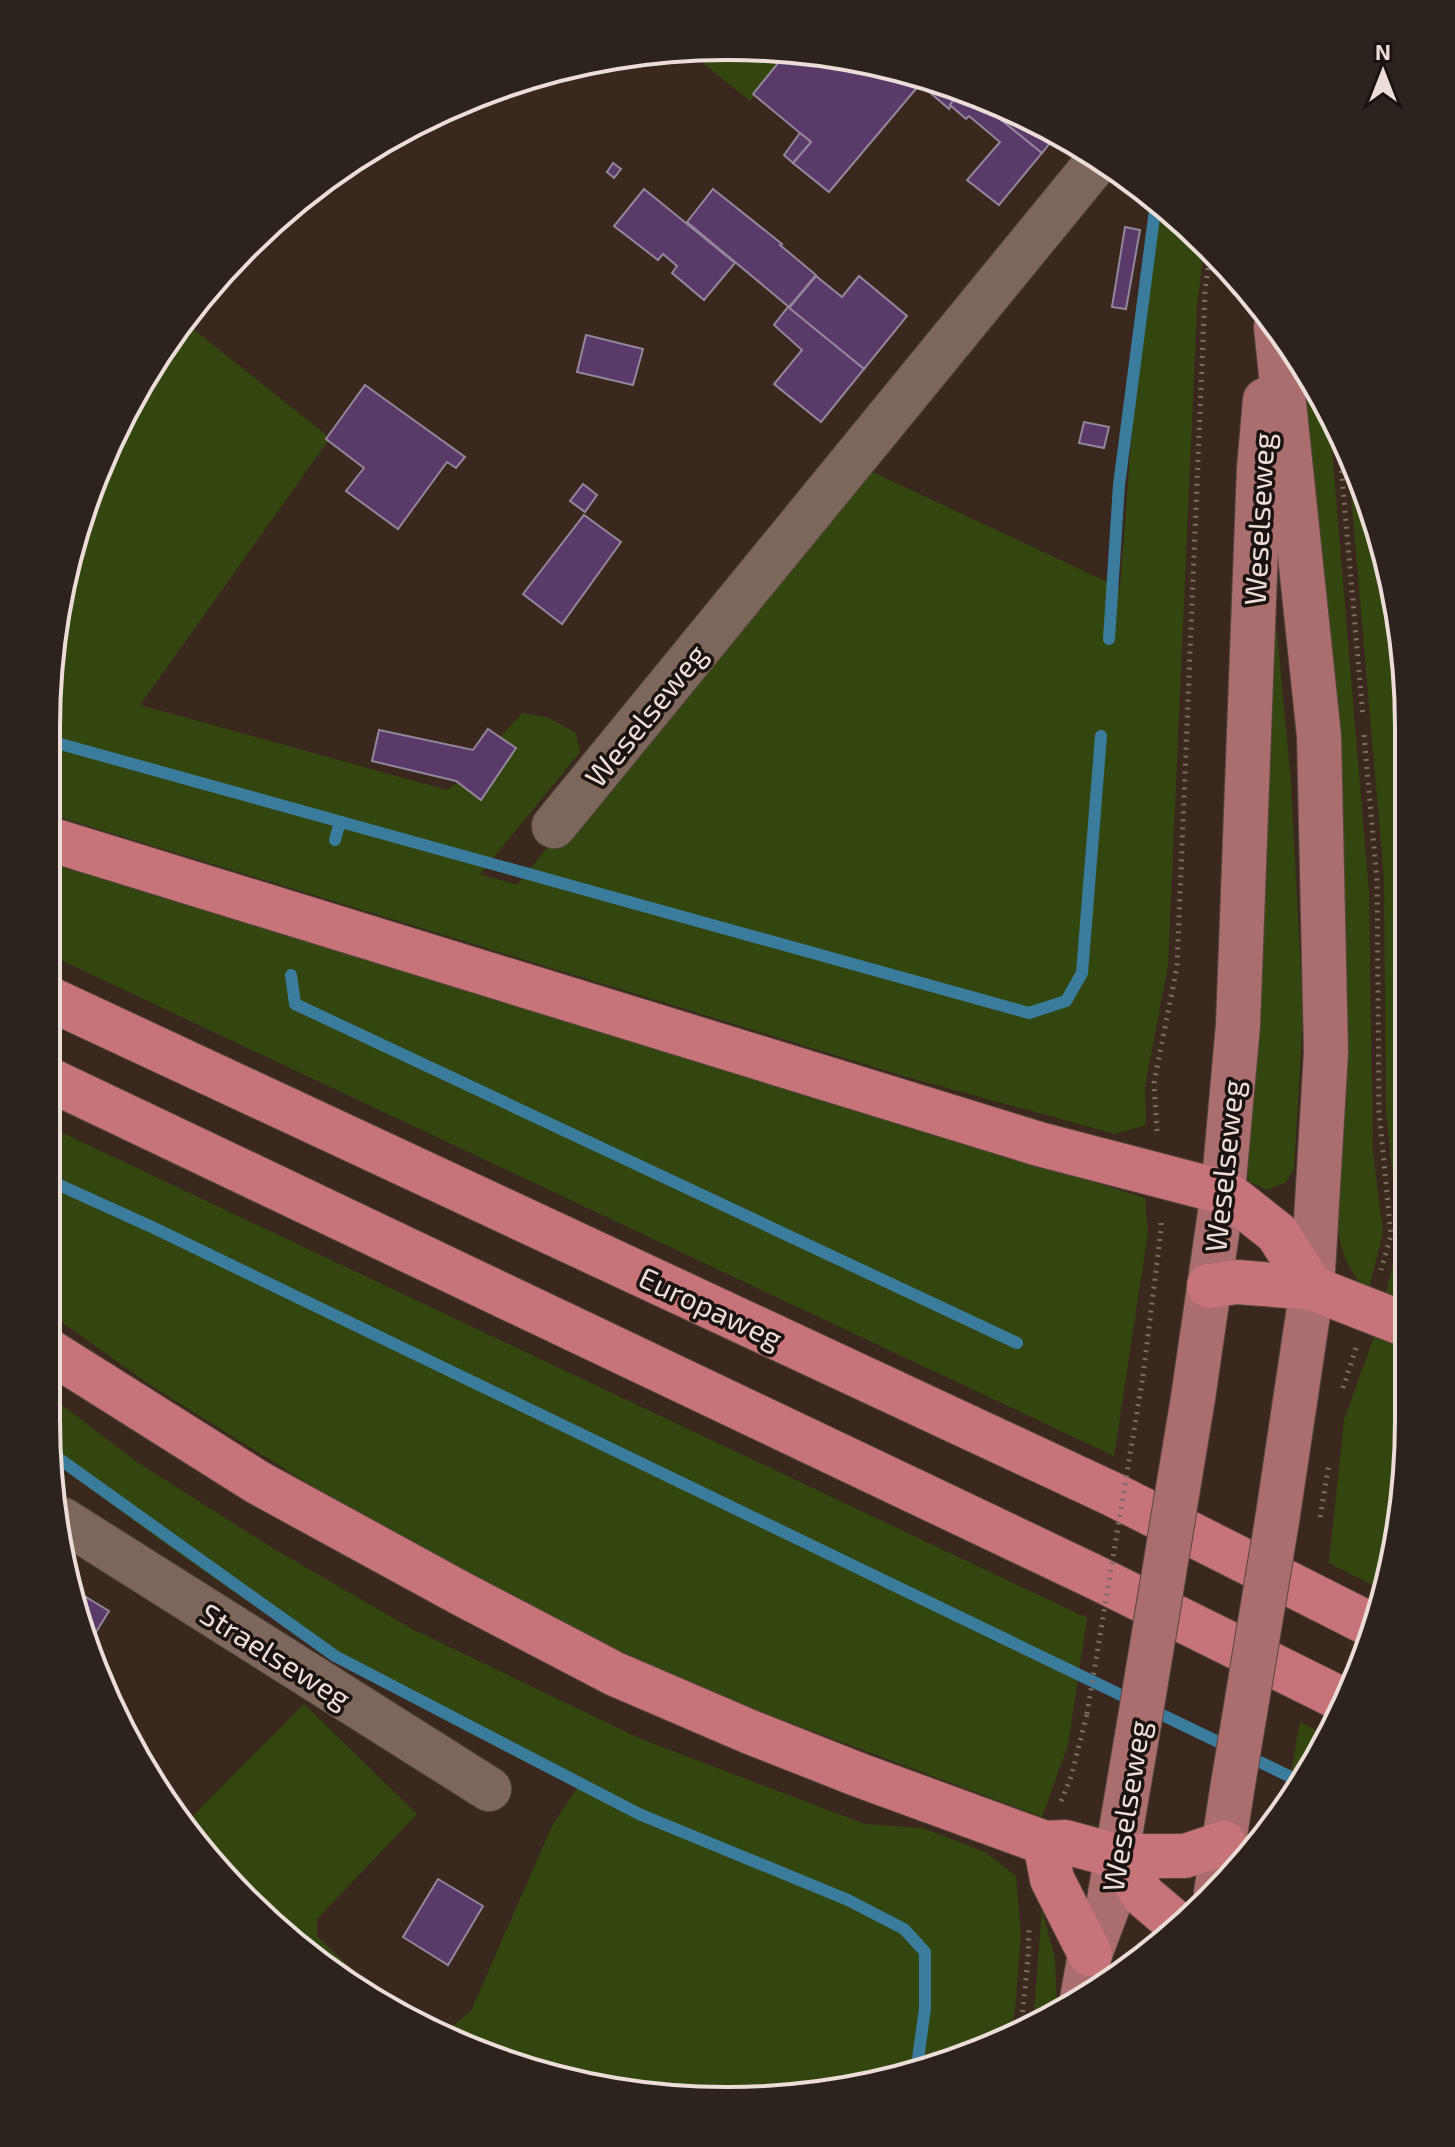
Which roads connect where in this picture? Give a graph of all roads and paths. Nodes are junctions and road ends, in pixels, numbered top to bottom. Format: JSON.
{"nodes":[{"id":1,"x":1092,"y":168,"type":"edge"},
{"id":2,"x":1209,"y":266,"type":"edge"},
{"id":3,"x":1270,"y":340,"type":"edge"},
{"id":4,"x":1278,"y":351,"type":"edge"},
{"id":5,"x":554,"y":826,"type":"dead end"},
{"id":6,"x":60,"y":842,"type":"edge"},
{"id":7,"x":60,"y":1004,"type":"edge"},
{"id":8,"x":60,"y":1085,"type":"edge"},
{"id":9,"x":1160,"y":1176,"type":"junction"},
{"id":10,"x":1223,"y":1192,"type":"junction"},
{"id":11,"x":1209,"y":1286,"type":"junction"},
{"id":12,"x":1312,"y":1288,"type":"junction"},
{"id":13,"x":1395,"y":1321,"type":"edge"},
{"id":14,"x":60,"y":1358,"type":"edge"},
{"id":15,"x":69,"y":1524,"type":"edge"},
{"id":16,"x":1364,"y":1621,"type":"edge"},
{"id":17,"x":1335,"y":1696,"type":"edge"},
{"id":18,"x":1087,"y":1714,"type":"dead end"},
{"id":19,"x":489,"y":1789,"type":"dead end"},
{"id":20,"x":1045,"y":1843,"type":"junction"},
{"id":21,"x":1224,"y":1843,"type":"junction"},
{"id":22,"x":1117,"y":1856,"type":"junction"},
{"id":23,"x":1220,"y":1870,"type":"edge"},
{"id":24,"x":1170,"y":1919,"type":"edge"},
{"id":25,"x":1090,"y":1954,"type":"junction"},
{"id":26,"x":1085,"y":1983,"type":"edge"}],
"edges":[{"from":1,"to":5,"type":"street","name":"Weselseweg"},
{"from":2,"to":9,"type":"path","name":"Weselseweg"},
{"from":3,"to":10,"type":"main road","name":"Weselseweg"},
{"from":4,"to":12,"type":"main road","name":"Weselseweg"},
{"from":6,"to":9,"type":"highway"},
{"from":7,"to":16,"type":"highway","name":"Europaweg"},
{"from":8,"to":17,"type":"highway"},
{"from":9,"to":10,"type":"highway"},
{"from":9,"to":18,"type":"path","name":"Weselseweg","bridge":true},
{"from":10,"to":11,"type":"main road","name":"Weselseweg"},
{"from":10,"to":12,"type":"highway"},
{"from":11,"to":12,"type":"highway"},
{"from":11,"to":22,"type":"main road","name":"Weselseweg","bridge":true},
{"from":12,"to":13,"type":"highway"},
{"from":12,"to":21,"type":"main road","name":"Weselseweg","bridge":true},
{"from":14,"to":20,"type":"highway"},
{"from":15,"to":19,"type":"street","name":"Straelseweg"},
{"from":20,"to":22,"type":"highway"},
{"from":20,"to":25,"type":"highway"},
{"from":21,"to":22,"type":"highway"},
{"from":21,"to":23,"type":"main road","name":"Weselseweg"},
{"from":22,"to":24,"type":"highway"},
{"from":22,"to":25,"type":"main road","name":"Weselseweg"},
{"from":25,"to":26,"type":"main road","name":"Weselseweg"}]}
